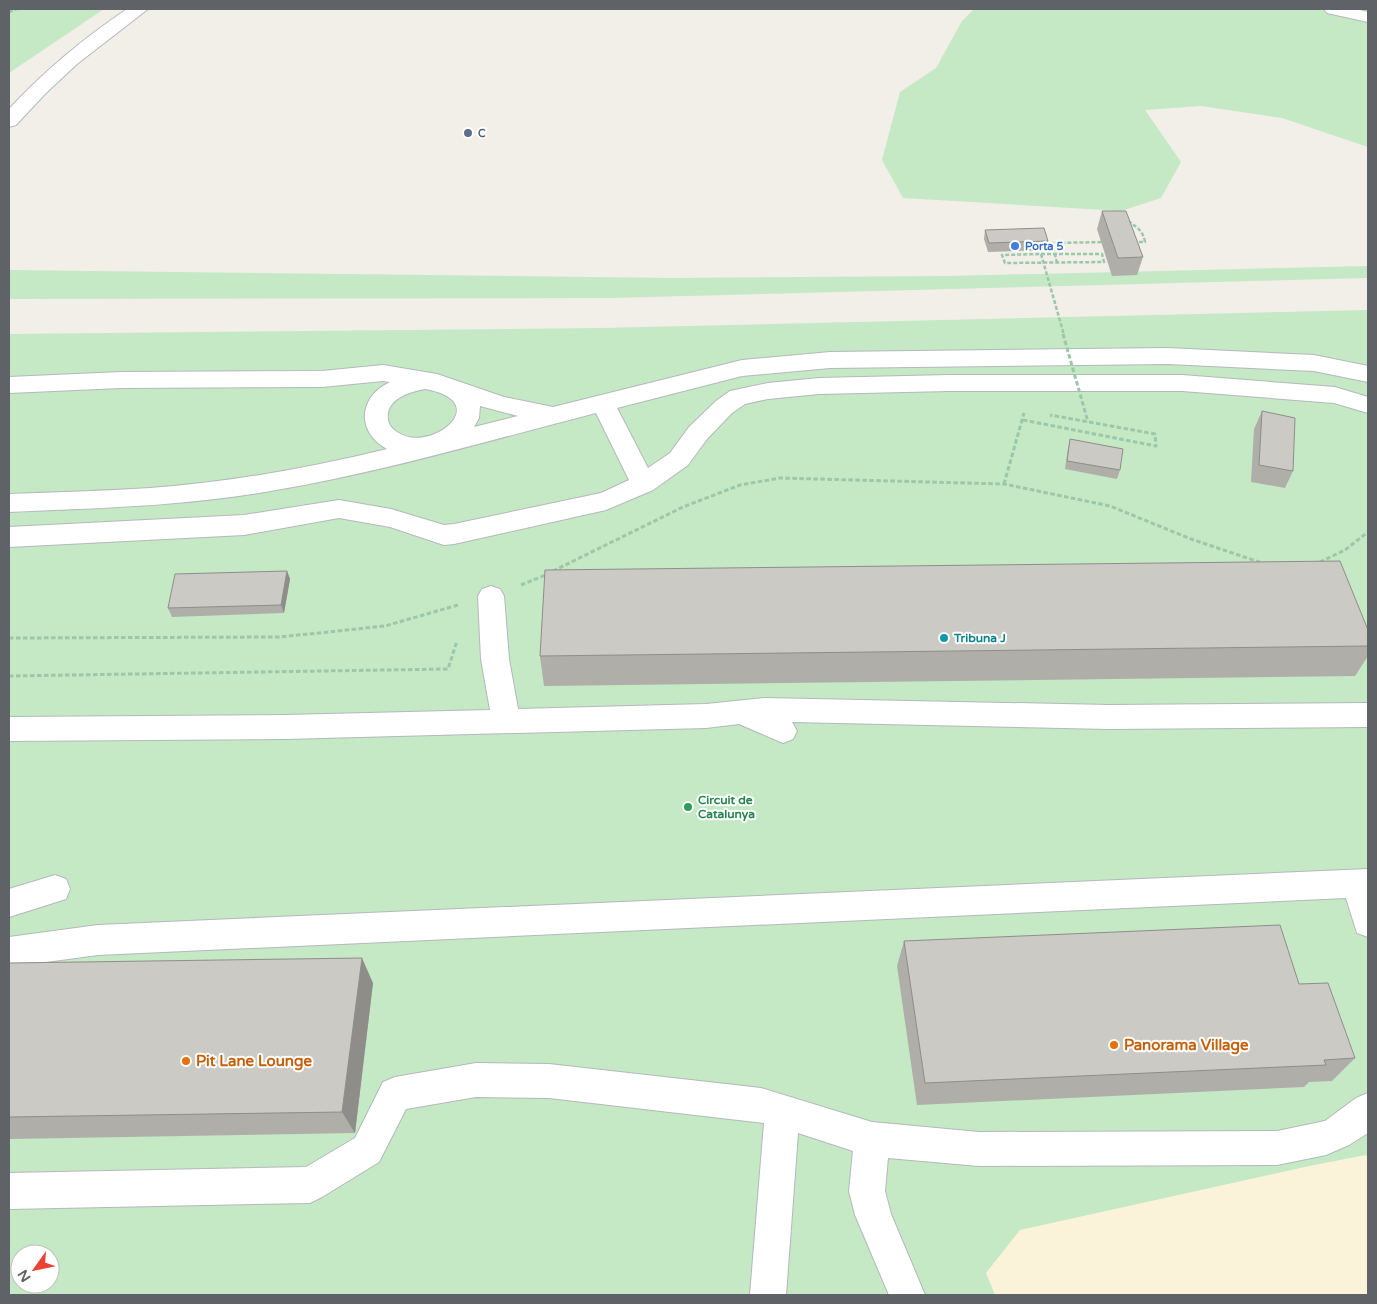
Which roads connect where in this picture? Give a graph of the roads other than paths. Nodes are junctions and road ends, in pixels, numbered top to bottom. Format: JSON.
{"nodes":[{"id":1,"x":139,"y":9,"type":"edge"},
{"id":2,"x":1333,"y":9,"type":"edge"},
{"id":3,"x":1368,"y":17,"type":"edge"},
{"id":4,"x":9,"y":121,"type":"edge"},
{"id":5,"x":1368,"y":374,"type":"edge"},
{"id":6,"x":322,"y":379,"type":"junction"},
{"id":7,"x":9,"y":385,"type":"edge"},
{"id":8,"x":447,"y":386,"type":"junction"},
{"id":9,"x":603,"y":404,"type":"junction"},
{"id":10,"x":1368,"y":405,"type":"edge"},
{"id":11,"x":376,"y":415,"type":"junction"},
{"id":12,"x":559,"y":415,"type":"junction"},
{"id":13,"x":432,"y":445,"type":"junction"},
{"id":14,"x":644,"y":484,"type":"junction"},
{"id":15,"x":9,"y":504,"type":"edge"},
{"id":16,"x":9,"y":537,"type":"edge"},
{"id":17,"x":491,"y":596,"type":"road end"},
{"id":18,"x":741,"y":712,"type":"junction"},
{"id":19,"x":1368,"y":715,"type":"edge"},
{"id":20,"x":507,"y":720,"type":"junction"},
{"id":21,"x":9,"y":729,"type":"edge"},
{"id":22,"x":782,"y":731,"type":"dead end"},
{"id":23,"x":1363,"y":883,"type":"edge"},
{"id":24,"x":55,"y":889,"type":"dead end"},
{"id":25,"x":9,"y":903,"type":"edge"},
{"id":26,"x":1368,"y":922,"type":"edge"},
{"id":27,"x":9,"y":952,"type":"edge"},
{"id":28,"x":782,"y":1111,"type":"junction"},
{"id":29,"x":1367,"y":1113,"type":"edge"},
{"id":30,"x":872,"y":1139,"type":"junction"},
{"id":31,"x":9,"y":1191,"type":"edge"},
{"id":32,"x":768,"y":1295,"type":"edge"},
{"id":33,"x":908,"y":1295,"type":"edge"}],
"edges":[{"from":1,"to":4,"type":"street"},
{"from":2,"to":3,"type":"street"},
{"from":5,"to":9,"type":"street"},
{"from":6,"to":7,"type":"street"},
{"from":6,"to":8,"type":"street"},
{"from":6,"to":11,"type":"street"},
{"from":8,"to":11,"type":"street"},
{"from":8,"to":12,"type":"street"},
{"from":8,"to":13,"type":"street"},
{"from":9,"to":12,"type":"street"},
{"from":9,"to":14,"type":"street"},
{"from":10,"to":14,"type":"street"},
{"from":11,"to":13,"type":"street"},
{"from":12,"to":13,"type":"street"},
{"from":13,"to":15,"type":"street"},
{"from":14,"to":16,"type":"street"},
{"from":17,"to":20,"type":"street"},
{"from":18,"to":19,"type":"street"},
{"from":18,"to":20,"type":"street"},
{"from":18,"to":22,"type":"street"},
{"from":20,"to":21,"type":"street"},
{"from":23,"to":26,"type":"street"},
{"from":23,"to":27,"type":"street"},
{"from":24,"to":25,"type":"street"},
{"from":28,"to":30,"type":"street"},
{"from":28,"to":31,"type":"street"},
{"from":28,"to":32,"type":"street"},
{"from":29,"to":30,"type":"street"},
{"from":30,"to":33,"type":"street"}]}
